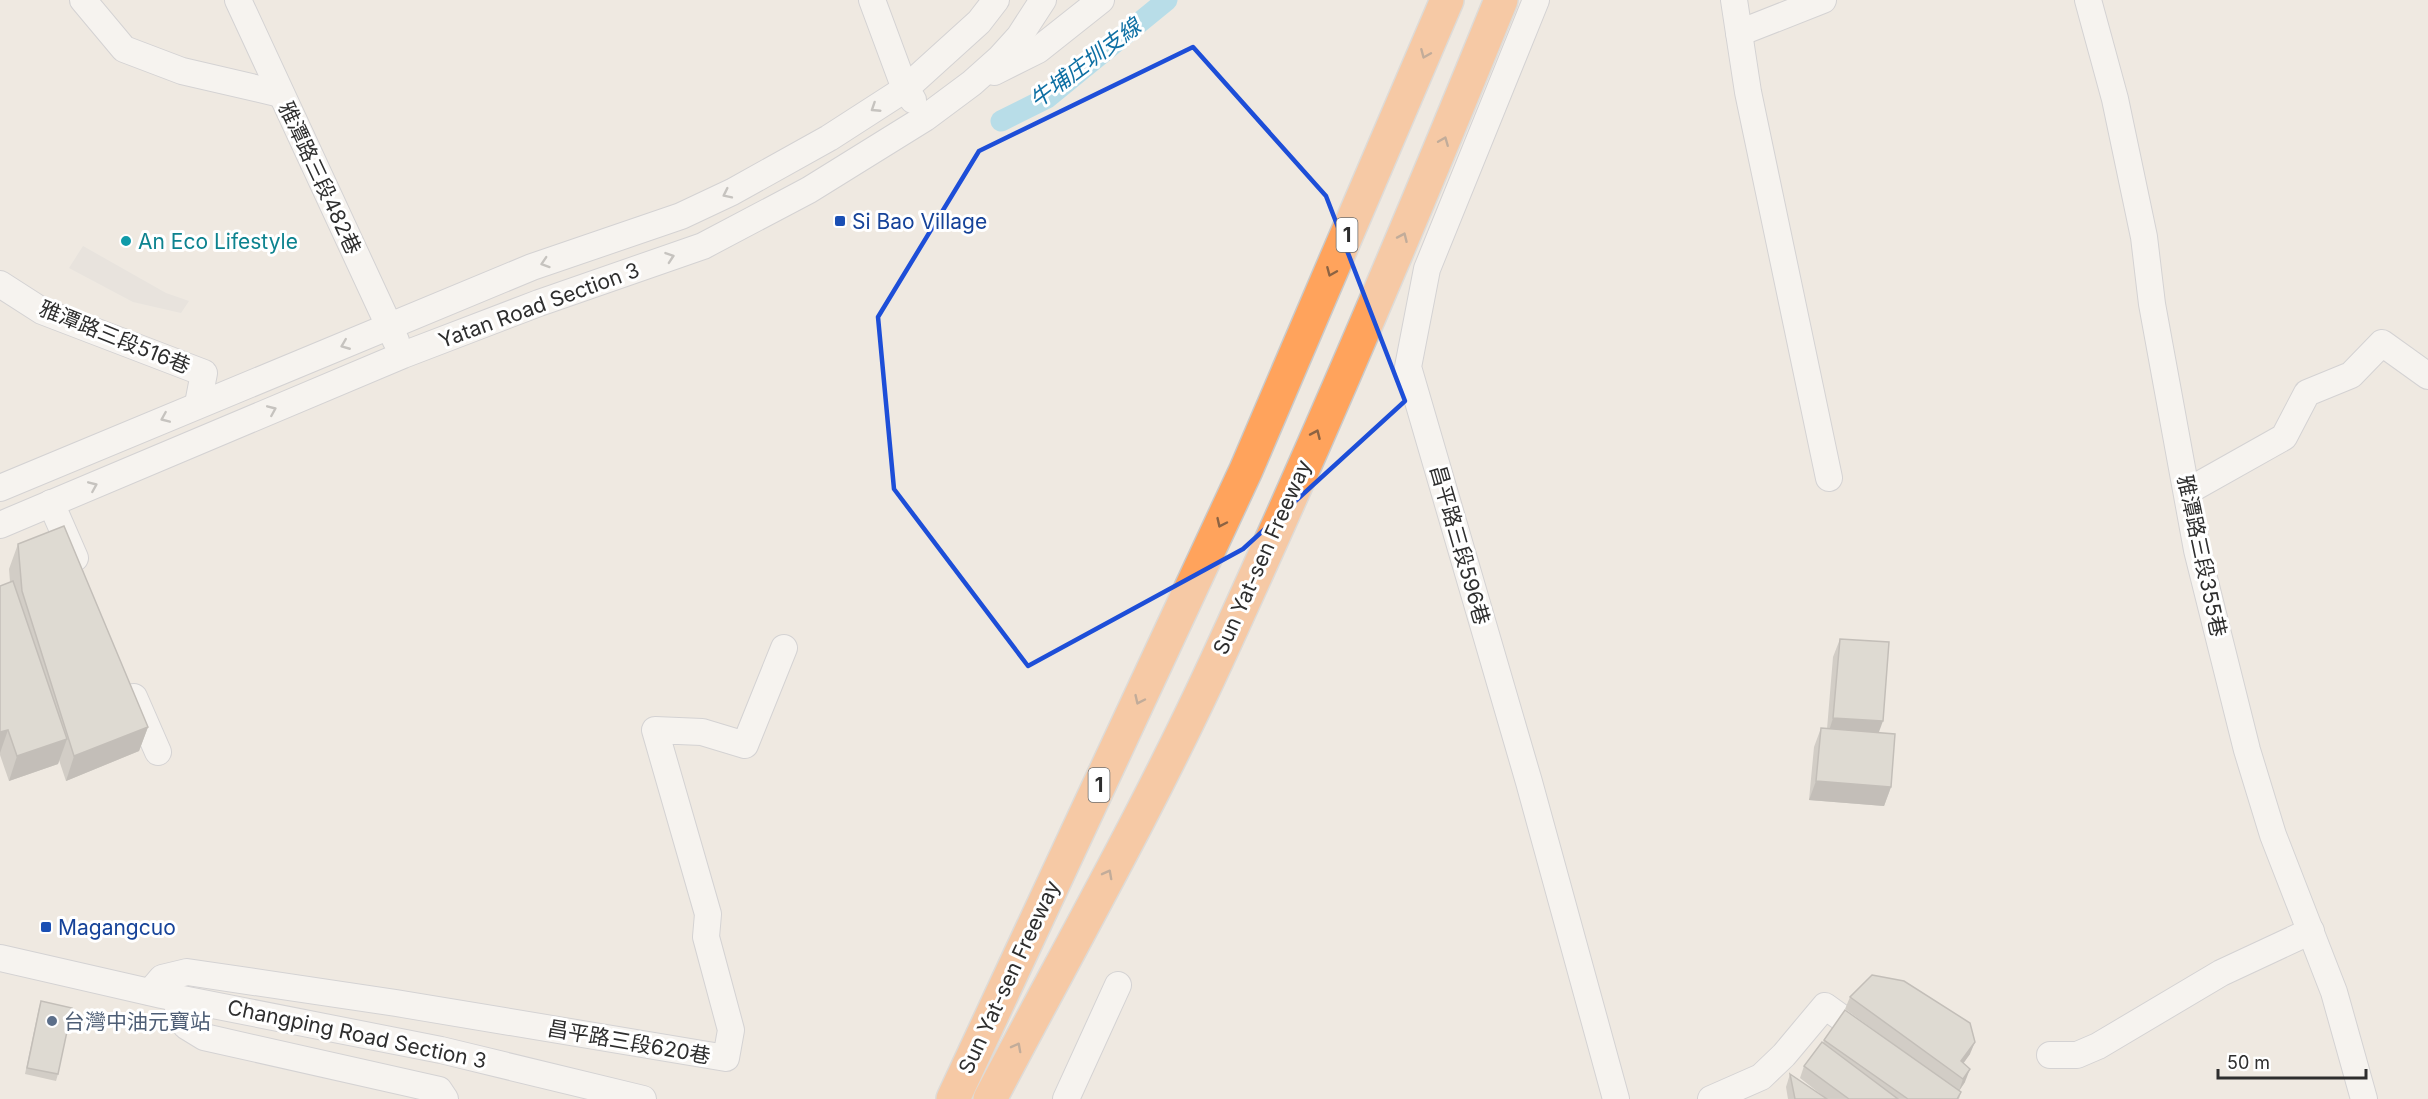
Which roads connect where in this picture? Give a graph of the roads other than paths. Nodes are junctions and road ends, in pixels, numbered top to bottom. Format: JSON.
{"nodes":[{"id":1,"x":82,"y":0,"type":"edge"},
{"id":2,"x":238,"y":0,"type":"edge"},
{"id":3,"x":872,"y":0,"type":"edge"},
{"id":4,"x":980,"y":0,"type":"edge"},
{"id":5,"x":996,"y":0,"type":"edge"},
{"id":6,"x":1101,"y":0,"type":"edge"},
{"id":7,"x":1447,"y":0,"type":"edge"},
{"id":8,"x":1501,"y":0,"type":"edge"},
{"id":9,"x":1536,"y":0,"type":"edge"},
{"id":10,"x":1734,"y":0,"type":"edge"},
{"id":11,"x":1823,"y":0,"type":"edge"},
{"id":12,"x":2088,"y":0,"type":"edge"},
{"id":13,"x":1039,"y":7,"type":"edge"},
{"id":14,"x":1739,"y":33,"type":"junction"},
{"id":15,"x":972,"y":83,"type":"junction"},
{"id":16,"x":905,"y":89,"type":"junction"},
{"id":17,"x":281,"y":94,"type":"junction"},
{"id":18,"x":925,"y":118,"type":"junction"},
{"id":19,"x":0,"y":284,"type":"edge"},
{"id":20,"x":389,"y":327,"type":"junction"},
{"id":21,"x":403,"y":355,"type":"junction"},
{"id":22,"x":2428,"y":376,"type":"edge"},
{"id":23,"x":198,"y":404,"type":"junction"},
{"id":24,"x":1829,"y":478,"type":"dead end"},
{"id":25,"x":0,"y":488,"type":"edge"},
{"id":26,"x":2188,"y":491,"type":"junction"},
{"id":27,"x":51,"y":503,"type":"junction"},
{"id":28,"x":0,"y":525,"type":"edge"},
{"id":29,"x":82,"y":575,"type":"edge"},
{"id":30,"x":784,"y":648,"type":"dead end"},
{"id":31,"x":126,"y":679,"type":"edge"},
{"id":32,"x":158,"y":752,"type":"dead end"},
{"id":33,"x":2311,"y":930,"type":"junction"},
{"id":34,"x":0,"y":958,"type":"edge"},
{"id":35,"x":1118,"y":985,"type":"dead end"},
{"id":36,"x":162,"y":994,"type":"junction"},
{"id":37,"x":1891,"y":1053,"type":"edge"},
{"id":38,"x":2050,"y":1055,"type":"dead end"},
{"id":39,"x":445,"y":1099,"type":"edge"},
{"id":40,"x":643,"y":1099,"type":"edge"},
{"id":41,"x":952,"y":1099,"type":"edge"},
{"id":42,"x":990,"y":1099,"type":"edge"},
{"id":43,"x":1066,"y":1099,"type":"edge"},
{"id":44,"x":1617,"y":1099,"type":"edge"},
{"id":45,"x":1711,"y":1099,"type":"edge"},
{"id":46,"x":2364,"y":1099,"type":"edge"}],
"edges":[{"from":1,"to":17,"type":"street"},
{"from":2,"to":17,"type":"street","name":"雅潭路三段482巷"},
{"from":3,"to":16,"type":"street"},
{"from":4,"to":16,"type":"street"},
{"from":5,"to":16,"type":"street","name":"Yatan Road Section 3"},
{"from":6,"to":15,"type":"street"},
{"from":7,"to":41,"type":"highway","name":"Sun Yat-sen Freeway","number":"1","one_way":true},
{"from":42,"to":8,"type":"highway","name":"Sun Yat-sen Freeway","one_way":true},
{"from":9,"to":44,"type":"street","name":"昌平路三段596巷"},
{"from":10,"to":14,"type":"street"},
{"from":11,"to":14,"type":"street"},
{"from":12,"to":26,"type":"street","name":"雅潭路三段355巷"},
{"from":13,"to":15,"type":"street","name":"Yatan Road Section 3"},
{"from":14,"to":24,"type":"street"},
{"from":15,"to":18,"type":"street","name":"Yatan Road Section 3"},
{"from":16,"to":18,"type":"street"},
{"from":16,"to":20,"type":"street","name":"Yatan Road Section 3","one_way":true},
{"from":17,"to":20,"type":"street","name":"雅潭路三段482巷"},
{"from":21,"to":18,"type":"street","name":"Yatan Road Section 3","one_way":true},
{"from":19,"to":23,"type":"street","name":"雅潭路三段516巷"},
{"from":20,"to":21,"type":"street","name":"雅潭路三段482巷"},
{"from":20,"to":23,"type":"street","name":"Yatan Road Section 3","one_way":true},
{"from":27,"to":21,"type":"street","name":"Yatan Road Section 3","one_way":true},
{"from":22,"to":26,"type":"street"},
{"from":23,"to":25,"type":"street","name":"Yatan Road Section 3","one_way":true},
{"from":26,"to":33,"type":"street","name":"雅潭路三段355巷"},
{"from":27,"to":28,"type":"street","name":"Yatan Road Section 3"},
{"from":27,"to":29,"type":"street"},
{"from":30,"to":36,"type":"street","name":"昌平路三段620巷"},
{"from":31,"to":32,"type":"street"},
{"from":33,"to":38,"type":"street"},
{"from":33,"to":46,"type":"street","name":"雅潭路三段355巷"},
{"from":34,"to":36,"type":"street","name":"Changping Road Section 3"},
{"from":35,"to":43,"type":"street"},
{"from":36,"to":39,"type":"street"},
{"from":36,"to":40,"type":"street","name":"Changping Road Section 3"},
{"from":37,"to":45,"type":"street"}]}
